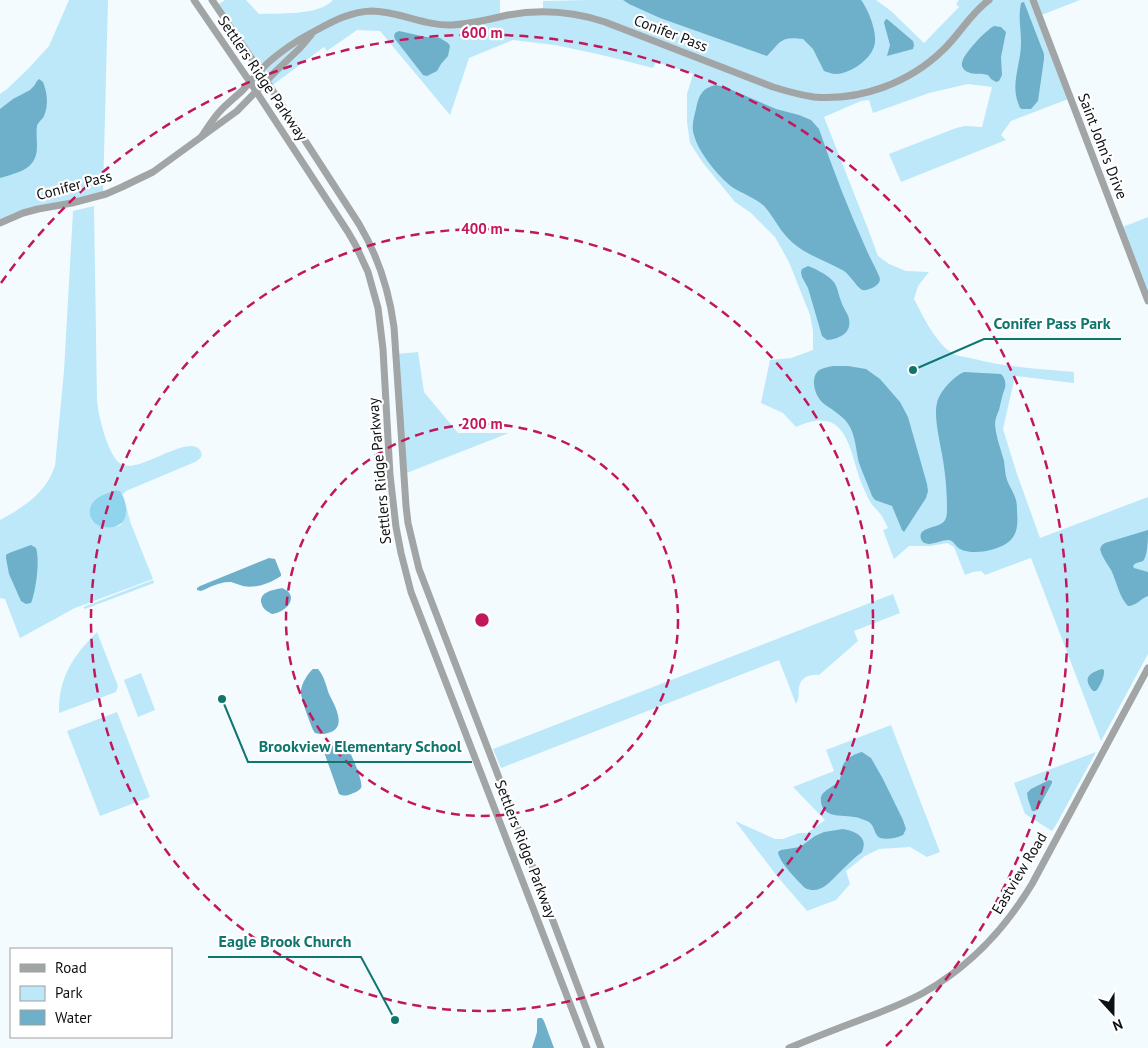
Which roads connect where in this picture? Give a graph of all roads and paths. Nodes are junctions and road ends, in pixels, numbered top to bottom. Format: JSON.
{"nodes":[{"id":1,"x":194,"y":0,"type":"edge"},
{"id":2,"x":212,"y":0,"type":"edge"},
{"id":3,"x":989,"y":0,"type":"edge"},
{"id":4,"x":1033,"y":0,"type":"edge"},
{"id":5,"x":313,"y":32,"type":"junction"},
{"id":6,"x":260,"y":71,"type":"junction"},
{"id":7,"x":266,"y":81,"type":"junction"},
{"id":8,"x":250,"y":82,"type":"junction"},
{"id":9,"x":256,"y":92,"type":"junction"},
{"id":10,"x":202,"y":136,"type":"junction"},
{"id":11,"x":0,"y":223,"type":"edge"},
{"id":12,"x":1148,"y":301,"type":"edge"},
{"id":13,"x":1148,"y":668,"type":"edge"},
{"id":14,"x":587,"y":1048,"type":"edge"},
{"id":15,"x":602,"y":1048,"type":"edge"},
{"id":16,"x":789,"y":1048,"type":"edge"}],
"edges":[{"from":1,"to":8,"type":"street","name":"Settlers Ridge Parkway"},
{"from":2,"to":6,"type":"street","name":"Settlers Ridge Parkway"},
{"from":3,"to":5,"type":"street","name":"Conifer Pass"},
{"from":4,"to":12,"type":"street","name":"Saint John's Drive"},
{"from":5,"to":6,"type":"street","name":"Conifer Pass"},
{"from":5,"to":7,"type":"street","name":"Conifer Pass"},
{"from":6,"to":7,"type":"street","name":"Settlers Ridge Parkway"},
{"from":6,"to":8,"type":"street","name":"Conifer Pass"},
{"from":7,"to":9,"type":"street","name":"Conifer Pass"},
{"from":7,"to":15,"type":"street","name":"Settlers Ridge Parkway"},
{"from":8,"to":9,"type":"street","name":"Settlers Ridge Parkway"},
{"from":8,"to":10,"type":"street","name":"Conifer Pass"},
{"from":9,"to":10,"type":"street","name":"Conifer Pass"},
{"from":9,"to":14,"type":"street","name":"Settlers Ridge Parkway"},
{"from":10,"to":11,"type":"street","name":"Conifer Pass"},
{"from":13,"to":16,"type":"street","name":"Eastview Road"}]}
